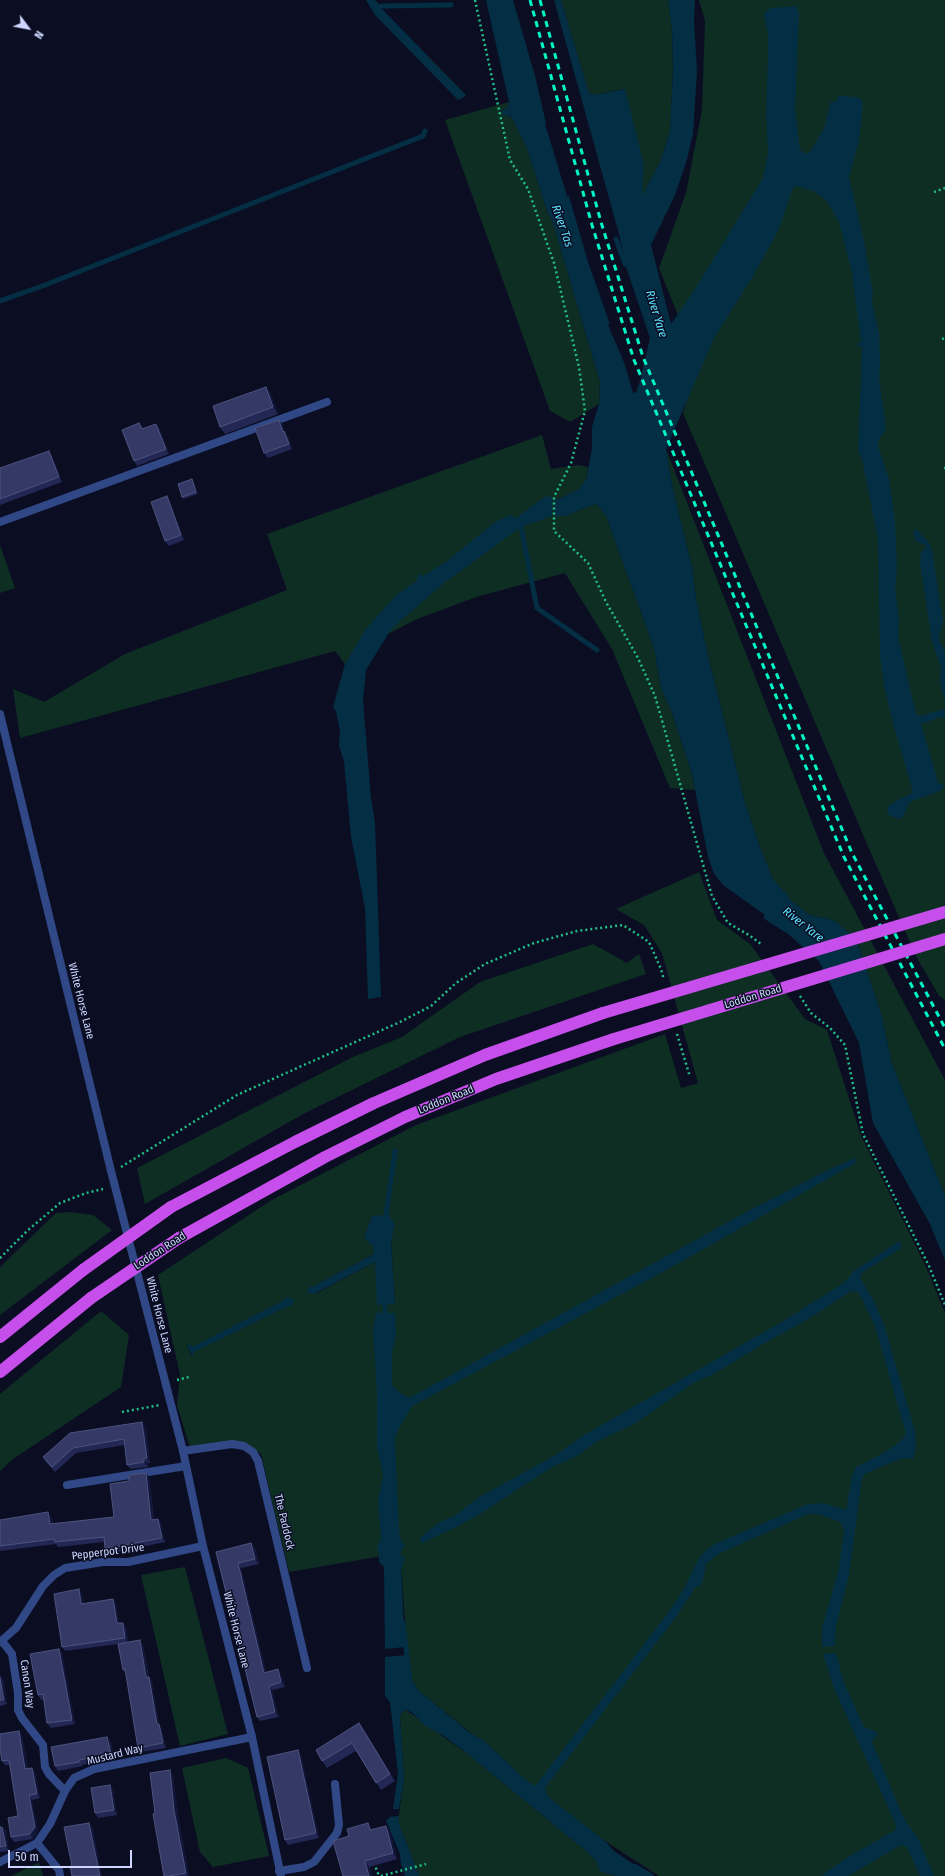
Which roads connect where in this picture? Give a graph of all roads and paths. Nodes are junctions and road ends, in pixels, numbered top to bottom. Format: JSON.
{"nodes":[{"id":1,"x":475,"y":0,"type":"edge"},
{"id":2,"x":945,"y":188,"type":"edge"},
{"id":3,"x":934,"y":192,"type":"dead end"},
{"id":4,"x":327,"y":402,"type":"dead end"},
{"id":5,"x":0,"y":522,"type":"edge"},
{"id":6,"x":0,"y":714,"type":"edge"},
{"id":7,"x":945,"y":912,"type":"edge"},
{"id":8,"x":945,"y":939,"type":"edge"},
{"id":9,"x":761,"y":944,"type":"dead end"},
{"id":10,"x":664,"y":982,"type":"dead end"},
{"id":11,"x":797,"y":992,"type":"dead end"},
{"id":12,"x":676,"y":1031,"type":"dead end"},
{"id":13,"x":690,"y":1077,"type":"dead end"},
{"id":14,"x":111,"y":1171,"type":"junction"},
{"id":15,"x":116,"y":1186,"type":"junction"},
{"id":16,"x":0,"y":1258,"type":"edge"},
{"id":17,"x":945,"y":1305,"type":"edge"},
{"id":18,"x":0,"y":1337,"type":"edge"},
{"id":19,"x":0,"y":1372,"type":"edge"},
{"id":20,"x":170,"y":1403,"type":"junction"},
{"id":21,"x":122,"y":1412,"type":"dead end"},
{"id":22,"x":183,"y":1451,"type":"junction"},
{"id":23,"x":186,"y":1466,"type":"junction"},
{"id":24,"x":67,"y":1486,"type":"dead end"},
{"id":25,"x":203,"y":1546,"type":"junction"},
{"id":26,"x":1,"y":1641,"type":"edge"},
{"id":27,"x":307,"y":1668,"type":"dead end"},
{"id":28,"x":252,"y":1737,"type":"junction"},
{"id":29,"x":335,"y":1784,"type":"dead end"},
{"id":30,"x":65,"y":1791,"type":"junction"},
{"id":31,"x":37,"y":1843,"type":"junction"},
{"id":32,"x":0,"y":1862,"type":"edge"},
{"id":33,"x":374,"y":1862,"type":"edge"},
{"id":34,"x":426,"y":1864,"type":"dead end"},
{"id":35,"x":280,"y":1874,"type":"edge"},
{"id":36,"x":60,"y":1876,"type":"edge"},
{"id":37,"x":380,"y":1876,"type":"edge"}],
"edges":[{"from":1,"to":9,"type":"path"},
{"from":2,"to":3,"type":"path"},
{"from":4,"to":5,"type":"street"},
{"from":6,"to":14,"type":"street","name":"White Horse Lane"},
{"from":7,"to":18,"type":"highway","bridge":true},
{"from":8,"to":19,"type":"highway","name":"Loddon Road","bridge":true},
{"from":10,"to":14,"type":"path"},
{"from":11,"to":17,"type":"path"},
{"from":12,"to":13,"type":"path"},
{"from":14,"to":15,"type":"street","name":"White Horse Lane"},
{"from":15,"to":16,"type":"path"},
{"from":15,"to":20,"type":"street","name":"White Horse Lane"},
{"from":20,"to":21,"type":"path"},
{"from":20,"to":22,"type":"street","name":"White Horse Lane"},
{"from":22,"to":23,"type":"street","name":"White Horse Lane"},
{"from":22,"to":27,"type":"street","name":"The Paddock"},
{"from":23,"to":24,"type":"street"},
{"from":23,"to":25,"type":"street","name":"White Horse Lane"},
{"from":25,"to":26,"type":"street","name":"Pepperpot Drive"},
{"from":25,"to":28,"type":"street","name":"White Horse Lane"},
{"from":26,"to":30,"type":"street","name":"Canon Way"},
{"from":28,"to":30,"type":"street","name":"Mustard Way"},
{"from":28,"to":35,"type":"street","name":"White Horse Lane"},
{"from":29,"to":35,"type":"street"},
{"from":30,"to":31,"type":"street","name":"Mustard Way"},
{"from":31,"to":32,"type":"street","name":"Mustard Way"},
{"from":31,"to":36,"type":"street"},
{"from":33,"to":37,"type":"path"},
{"from":34,"to":37,"type":"path"}]}
